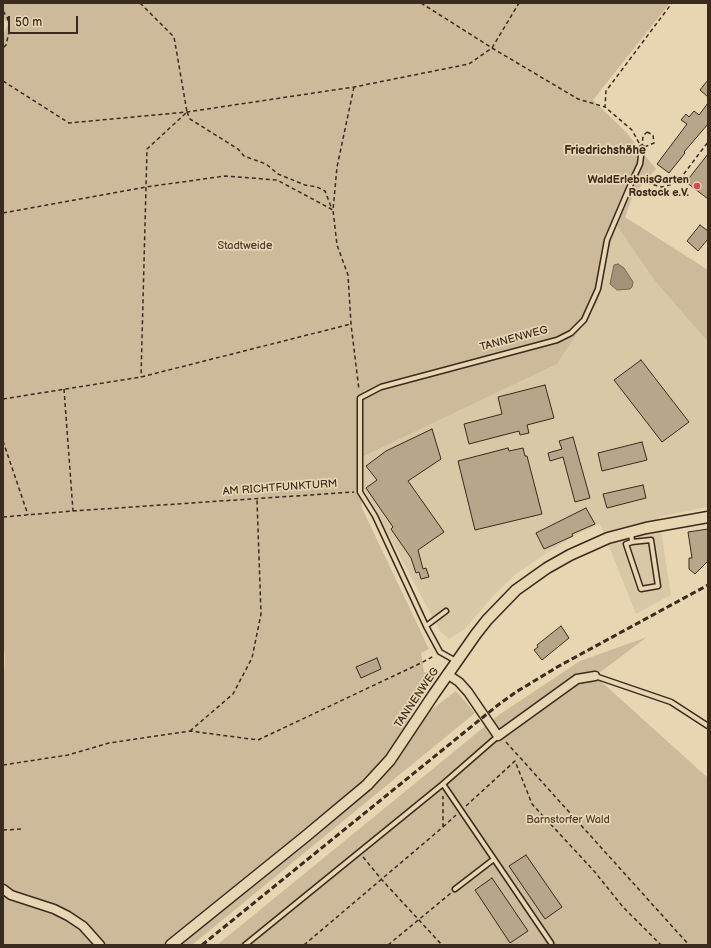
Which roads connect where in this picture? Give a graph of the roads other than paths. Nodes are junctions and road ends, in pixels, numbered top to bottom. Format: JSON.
{"nodes":[{"id":1,"x":642,"y":148,"type":"road end"},
{"id":2,"x":708,"y":517,"type":"edge"},
{"id":3,"x":630,"y":532,"type":"junction"},
{"id":4,"x":632,"y":542,"type":"junction"},
{"id":5,"x":446,"y":611,"type":"dead end"},
{"id":6,"x":426,"y":626,"type":"junction"},
{"id":7,"x":456,"y":661,"type":"junction"},
{"id":8,"x":447,"y":674,"type":"junction"},
{"id":9,"x":595,"y":676,"type":"joint"},
{"id":10,"x":708,"y":726,"type":"edge"},
{"id":11,"x":498,"y":736,"type":"junction"},
{"id":12,"x":443,"y":784,"type":"junction"},
{"id":13,"x":494,"y":859,"type":"junction"},
{"id":14,"x":3,"y":889,"type":"edge"},
{"id":15,"x":455,"y":890,"type":"road end"},
{"id":16,"x":551,"y":943,"type":"dead end"},
{"id":17,"x":100,"y":945,"type":"edge"},
{"id":18,"x":171,"y":945,"type":"edge"},
{"id":19,"x":245,"y":945,"type":"edge"}],
"edges":[{"from":1,"to":6,"type":"lane","name":"TANNENWEG"},
{"from":2,"to":3,"type":"street","name":"TANNENWEG"},
{"from":3,"to":4,"type":"lane"},
{"from":3,"to":7,"type":"street","name":"TANNENWEG"},
{"from":4,"to":4,"type":"lane"},
{"from":5,"to":6,"type":"lane"},
{"from":6,"to":7,"type":"lane"},
{"from":7,"to":8,"type":"street","name":"TANNENWEG"},
{"from":8,"to":11,"type":"street"},
{"from":8,"to":18,"type":"street","name":"TANNENWEG"},
{"from":9,"to":10,"type":"lane"},
{"from":9,"to":11,"type":"street"},
{"from":11,"to":12,"type":"lane"},
{"from":12,"to":13,"type":"lane"},
{"from":12,"to":19,"type":"lane"},
{"from":13,"to":15,"type":"lane"},
{"from":13,"to":16,"type":"lane"},
{"from":14,"to":17,"type":"street"}]}
